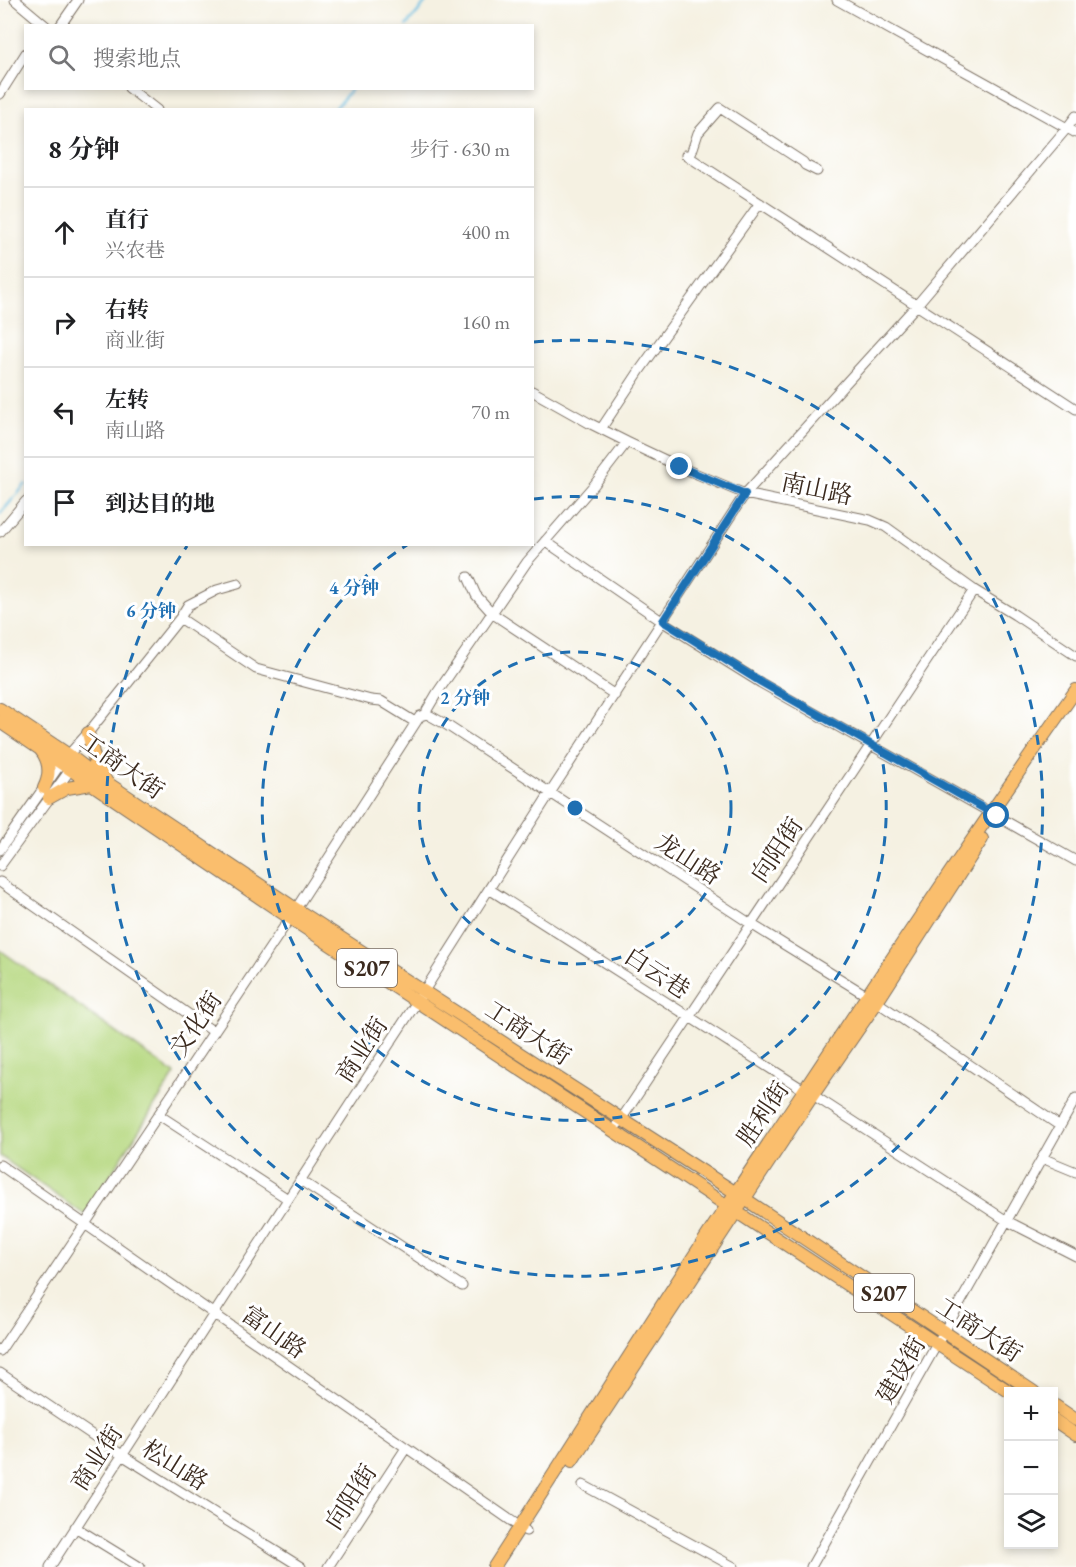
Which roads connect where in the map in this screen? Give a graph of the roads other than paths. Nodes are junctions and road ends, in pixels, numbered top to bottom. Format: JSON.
{"nodes":[{"id":1,"x":15,"y":0,"type":"edge"},
{"id":2,"x":78,"y":0,"type":"edge"},
{"id":3,"x":837,"y":0,"type":"edge"},
{"id":4,"x":44,"y":24,"type":"edge"},
{"id":5,"x":61,"y":24,"type":"edge"},
{"id":6,"x":24,"y":56,"type":"edge"},
{"id":7,"x":132,"y":90,"type":"edge"},
{"id":8,"x":0,"y":94,"type":"edge"},
{"id":9,"x":154,"y":108,"type":"edge"},
{"id":10,"x":1076,"y":116,"type":"edge"},
{"id":11,"x":1072,"y":131,"type":"edge"},
{"id":12,"x":817,"y":171,"type":"dead end"},
{"id":13,"x":760,"y":203,"type":"junction"},
{"id":14,"x":534,"y":392,"type":"edge"},
{"id":15,"x":1076,"y":409,"type":"edge"},
{"id":16,"x":600,"y":429,"type":"junction"},
{"id":17,"x":627,"y":442,"type":"junction"},
{"id":18,"x":745,"y":494,"type":"junction"},
{"id":19,"x":24,"y":503,"type":"edge"},
{"id":20,"x":0,"y":532,"type":"edge"},
{"id":21,"x":545,"y":541,"type":"junction"},
{"id":22,"x":468,"y":577,"type":"dead end"},
{"id":23,"x":238,"y":584,"type":"dead end"},
{"id":24,"x":974,"y":590,"type":"junction"},
{"id":25,"x":492,"y":614,"type":"junction"},
{"id":26,"x":180,"y":618,"type":"junction"},
{"id":27,"x":663,"y":621,"type":"junction"},
{"id":28,"x":1076,"y":656,"type":"edge"},
{"id":29,"x":1076,"y":690,"type":"edge"},
{"id":30,"x":615,"y":695,"type":"junction"},
{"id":31,"x":1076,"y":703,"type":"edge"},
{"id":32,"x":0,"y":709,"type":"edge"},
{"id":33,"x":421,"y":717,"type":"junction"},
{"id":34,"x":0,"y":722,"type":"edge"},
{"id":35,"x":88,"y":733,"type":"junction"},
{"id":36,"x":870,"y":745,"type":"junction"},
{"id":37,"x":38,"y":746,"type":"junction"},
{"id":38,"x":70,"y":762,"type":"junction"},
{"id":39,"x":92,"y":784,"type":"junction"},
{"id":40,"x":108,"y":784,"type":"junction"},
{"id":41,"x":47,"y":793,"type":"junction"},
{"id":42,"x":550,"y":793,"type":"junction"},
{"id":43,"x":994,"y":814,"type":"junction"},
{"id":44,"x":0,"y":850,"type":"edge"},
{"id":45,"x":1076,"y":861,"type":"edge"},
{"id":46,"x":0,"y":866,"type":"edge"},
{"id":47,"x":0,"y":882,"type":"edge"},
{"id":48,"x":489,"y":889,"type":"junction"},
{"id":49,"x":293,"y":913,"type":"junction"},
{"id":50,"x":751,"y":924,"type":"junction"},
{"id":51,"x":421,"y":997,"type":"junction"},
{"id":52,"x":871,"y":999,"type":"junction"},
{"id":53,"x":689,"y":1017,"type":"junction"},
{"id":54,"x":214,"y":1032,"type":"junction"},
{"id":55,"x":808,"y":1092,"type":"junction"},
{"id":56,"x":1076,"y":1098,"type":"edge"},
{"id":57,"x":159,"y":1114,"type":"junction"},
{"id":58,"x":622,"y":1120,"type":"junction"},
{"id":59,"x":1060,"y":1126,"type":"junction"},
{"id":60,"x":613,"y":1131,"type":"junction"},
{"id":61,"x":1042,"y":1158,"type":"junction"},
{"id":62,"x":0,"y":1165,"type":"edge"},
{"id":63,"x":1076,"y":1172,"type":"edge"},
{"id":64,"x":300,"y":1180,"type":"junction"},
{"id":65,"x":740,"y":1196,"type":"junction"},
{"id":66,"x":288,"y":1199,"type":"junction"},
{"id":67,"x":731,"y":1209,"type":"junction"},
{"id":68,"x":1006,"y":1221,"type":"junction"},
{"id":69,"x":85,"y":1224,"type":"junction"},
{"id":70,"x":1076,"y":1256,"type":"edge"},
{"id":71,"x":462,"y":1286,"type":"dead end"},
{"id":72,"x":214,"y":1314,"type":"junction"},
{"id":73,"x":945,"y":1333,"type":"junction"},
{"id":74,"x":938,"y":1345,"type":"junction"},
{"id":75,"x":0,"y":1350,"type":"edge"},
{"id":76,"x":0,"y":1373,"type":"edge"},
{"id":77,"x":1026,"y":1387,"type":"edge"},
{"id":78,"x":1004,"y":1388,"type":"edge"},
{"id":79,"x":1058,"y":1408,"type":"edge"},
{"id":80,"x":1076,"y":1419,"type":"edge"},
{"id":81,"x":1058,"y":1423,"type":"edge"},
{"id":82,"x":1076,"y":1435,"type":"edge"},
{"id":83,"x":406,"y":1448,"type":"junction"},
{"id":84,"x":122,"y":1455,"type":"junction"},
{"id":85,"x":583,"y":1485,"type":"dead end"},
{"id":86,"x":75,"y":1527,"type":"junction"},
{"id":87,"x":523,"y":1529,"type":"junction"},
{"id":88,"x":50,"y":1567,"type":"edge"},
{"id":89,"x":140,"y":1567,"type":"edge"},
{"id":90,"x":301,"y":1567,"type":"edge"},
{"id":91,"x":328,"y":1567,"type":"edge"},
{"id":92,"x":494,"y":1567,"type":"edge"},
{"id":93,"x":503,"y":1567,"type":"edge"},
{"id":94,"x":734,"y":1567,"type":"edge"},
{"id":95,"x":812,"y":1567,"type":"edge"}],
"edges":[{"from":1,"to":4,"type":"street"},
{"from":2,"to":5,"type":"street"},
{"from":3,"to":11,"type":"street"},
{"from":6,"to":8,"type":"street"},
{"from":7,"to":9,"type":"street"},
{"from":10,"to":11,"type":"street","name":"商业街"},
{"from":11,"to":18,"type":"street","name":"商业街"},
{"from":12,"to":13,"type":"street"},
{"from":13,"to":15,"type":"street"},
{"from":13,"to":16,"type":"street"},
{"from":14,"to":16,"type":"street","name":"南山路"},
{"from":16,"to":17,"type":"street","name":"南山路"},
{"from":17,"to":18,"type":"street","name":"南山路"},
{"from":17,"to":21,"type":"street","name":"文化街"},
{"from":18,"to":24,"type":"street","name":"南山路"},
{"from":18,"to":27,"type":"street","name":"商业街"},
{"from":19,"to":20,"type":"street"},
{"from":21,"to":25,"type":"street","name":"文化街"},
{"from":21,"to":27,"type":"street"},
{"from":22,"to":25,"type":"street"},
{"from":23,"to":26,"type":"street"},
{"from":24,"to":28,"type":"street","name":"南山路"},
{"from":24,"to":36,"type":"street","name":"向阳街"},
{"from":25,"to":30,"type":"street"},
{"from":25,"to":33,"type":"street","name":"文化街"},
{"from":26,"to":33,"type":"street","name":"龙山路"},
{"from":26,"to":35,"type":"street"},
{"from":27,"to":30,"type":"street","name":"商业街"},
{"from":27,"to":36,"type":"street"},
{"from":29,"to":43,"type":"main road","name":"胜利街"},
{"from":30,"to":42,"type":"street","name":"商业街"},
{"from":31,"to":43,"type":"main road","name":"胜利街"},
{"from":32,"to":38,"type":"main road","name":"工商大街","number":"S207"},
{"from":33,"to":42,"type":"street","name":"龙山路"},
{"from":33,"to":49,"type":"street","name":"文化街"},
{"from":34,"to":37,"type":"main road","name":"工商大街","number":"S207"},
{"from":35,"to":38,"type":"street"},
{"from":35,"to":40,"type":"main road"},
{"from":36,"to":43,"type":"street"},
{"from":36,"to":50,"type":"street","name":"向阳街"},
{"from":37,"to":38,"type":"main road","name":"工商大街","number":"S207"},
{"from":37,"to":41,"type":"main road"},
{"from":38,"to":39,"type":"main road","name":"工商大街","number":"S207"},
{"from":38,"to":40,"type":"main road","name":"工商大街","number":"S207"},
{"from":38,"to":41,"type":"street"},
{"from":39,"to":41,"type":"main road"},
{"from":39,"to":49,"type":"main road","name":"工商大街","number":"S207"},
{"from":40,"to":49,"type":"main road","name":"工商大街","number":"S207"},
{"from":41,"to":44,"type":"street"},
{"from":41,"to":46,"type":"street"},
{"from":42,"to":48,"type":"street","name":"商业街"},
{"from":42,"to":50,"type":"street","name":"龙山路"},
{"from":43,"to":45,"type":"street"},
{"from":43,"to":52,"type":"main road","name":"胜利街"},
{"from":47,"to":54,"type":"street"},
{"from":48,"to":51,"type":"street","name":"商业街"},
{"from":48,"to":53,"type":"street","name":"白云巷"},
{"from":49,"to":51,"type":"main road","name":"工商大街","number":"S207"},
{"from":49,"to":54,"type":"street","name":"文化街"},
{"from":50,"to":52,"type":"street","name":"龙山路"},
{"from":50,"to":53,"type":"street","name":"向阳街"},
{"from":51,"to":58,"type":"main road","name":"工商大街","number":"S207"},
{"from":51,"to":60,"type":"main road","name":"工商大街","number":"S207"},
{"from":51,"to":64,"type":"street","name":"商业街"},
{"from":52,"to":55,"type":"main road","name":"胜利街"},
{"from":52,"to":59,"type":"street","name":"龙山路"},
{"from":53,"to":55,"type":"street","name":"白云巷"},
{"from":53,"to":58,"type":"street","name":"向阳街"},
{"from":54,"to":57,"type":"street","name":"文化街"},
{"from":55,"to":65,"type":"main road","name":"胜利街"},
{"from":55,"to":68,"type":"street","name":"白云巷"},
{"from":56,"to":59,"type":"street","name":"建设街"},
{"from":57,"to":66,"type":"street"},
{"from":57,"to":69,"type":"street","name":"文化街"},
{"from":58,"to":60,"type":"street","name":"向阳街"},
{"from":58,"to":65,"type":"main road","name":"工商大街","number":"S207"},
{"from":59,"to":61,"type":"street","name":"建设街"},
{"from":60,"to":67,"type":"main road","name":"工商大街","number":"S207"},
{"from":61,"to":63,"type":"street"},
{"from":61,"to":68,"type":"street","name":"建设街"},
{"from":62,"to":69,"type":"street","name":"富山路"},
{"from":64,"to":66,"type":"street","name":"商业街"},
{"from":64,"to":71,"type":"street"},
{"from":65,"to":67,"type":"main road","name":"胜利街"},
{"from":65,"to":73,"type":"main road","name":"工商大街","number":"S207"},
{"from":66,"to":72,"type":"street","name":"商业街"},
{"from":67,"to":74,"type":"main road","name":"工商大街","number":"S207"},
{"from":67,"to":87,"type":"main road","name":"胜利街"},
{"from":68,"to":70,"type":"street","name":"白云巷"},
{"from":68,"to":73,"type":"street","name":"建设街"},
{"from":69,"to":72,"type":"street","name":"富山路"},
{"from":69,"to":75,"type":"street","name":"文化街"},
{"from":72,"to":83,"type":"street","name":"富山路"},
{"from":72,"to":84,"type":"street","name":"商业街"},
{"from":73,"to":74,"type":"street","name":"建设街"},
{"from":73,"to":77,"type":"main road","name":"工商大街","number":"S207"},
{"from":74,"to":78,"type":"main road","name":"工商大街","number":"S207"},
{"from":74,"to":95,"type":"street","name":"建设街"},
{"from":76,"to":84,"type":"street","name":"松山路"},
{"from":79,"to":80,"type":"main road"},
{"from":81,"to":82,"type":"main road"},
{"from":83,"to":87,"type":"street","name":"富山路"},
{"from":83,"to":91,"type":"street","name":"向阳街"},
{"from":84,"to":86,"type":"street","name":"商业街"},
{"from":84,"to":90,"type":"street","name":"松山路"},
{"from":85,"to":94,"type":"street"},
{"from":86,"to":88,"type":"street","name":"商业街"},
{"from":86,"to":89,"type":"street"},
{"from":87,"to":92,"type":"main road","name":"胜利街"},
{"from":87,"to":93,"type":"main road","name":"胜利街"}]}
